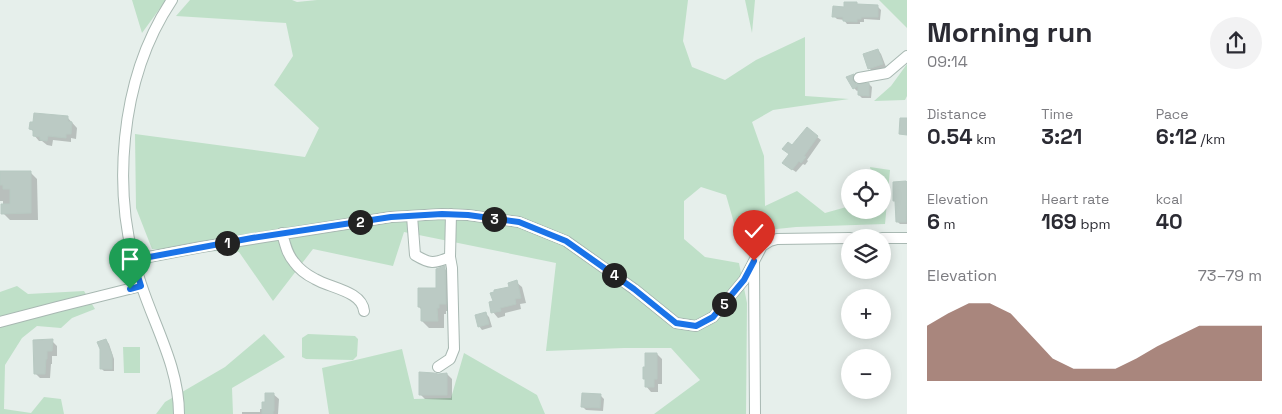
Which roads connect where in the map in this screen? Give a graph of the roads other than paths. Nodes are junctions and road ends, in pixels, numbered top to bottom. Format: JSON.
{"nodes":[{"id":1,"x":172,"y":0,"type":"edge"},
{"id":2,"x":907,"y":56,"type":"edge"},
{"id":3,"x":859,"y":78,"type":"dead end"},
{"id":4,"x":451,"y":214,"type":"junction"},
{"id":5,"x":412,"y":216,"type":"junction"},
{"id":6,"x":282,"y":234,"type":"junction"},
{"id":7,"x":841,"y":238,"type":"edge"},
{"id":8,"x":891,"y":238,"type":"edge"},
{"id":9,"x":907,"y":238,"type":"edge"},
{"id":10,"x":450,"y":257,"type":"junction"},
{"id":11,"x":133,"y":260,"type":"junction"},
{"id":12,"x":754,"y":261,"type":"junction"},
{"id":13,"x":141,"y":286,"type":"junction"},
{"id":14,"x":364,"y":312,"type":"dead end"},
{"id":15,"x":0,"y":322,"type":"edge"},
{"id":16,"x":438,"y":367,"type":"dead end"},
{"id":17,"x":179,"y":414,"type":"edge"},
{"id":18,"x":755,"y":414,"type":"edge"}],
"edges":[{"from":1,"to":11,"type":"street"},
{"from":2,"to":3,"type":"street"},
{"from":4,"to":5,"type":"street"},
{"from":4,"to":10,"type":"street"},
{"from":4,"to":12,"type":"street"},
{"from":5,"to":6,"type":"street"},
{"from":5,"to":10,"type":"street"},
{"from":6,"to":11,"type":"street"},
{"from":6,"to":14,"type":"street"},
{"from":7,"to":12,"type":"street"},
{"from":8,"to":9,"type":"street"},
{"from":10,"to":16,"type":"street"},
{"from":11,"to":13,"type":"street"},
{"from":12,"to":18,"type":"street"},
{"from":13,"to":15,"type":"street"},
{"from":13,"to":17,"type":"street"}]}
